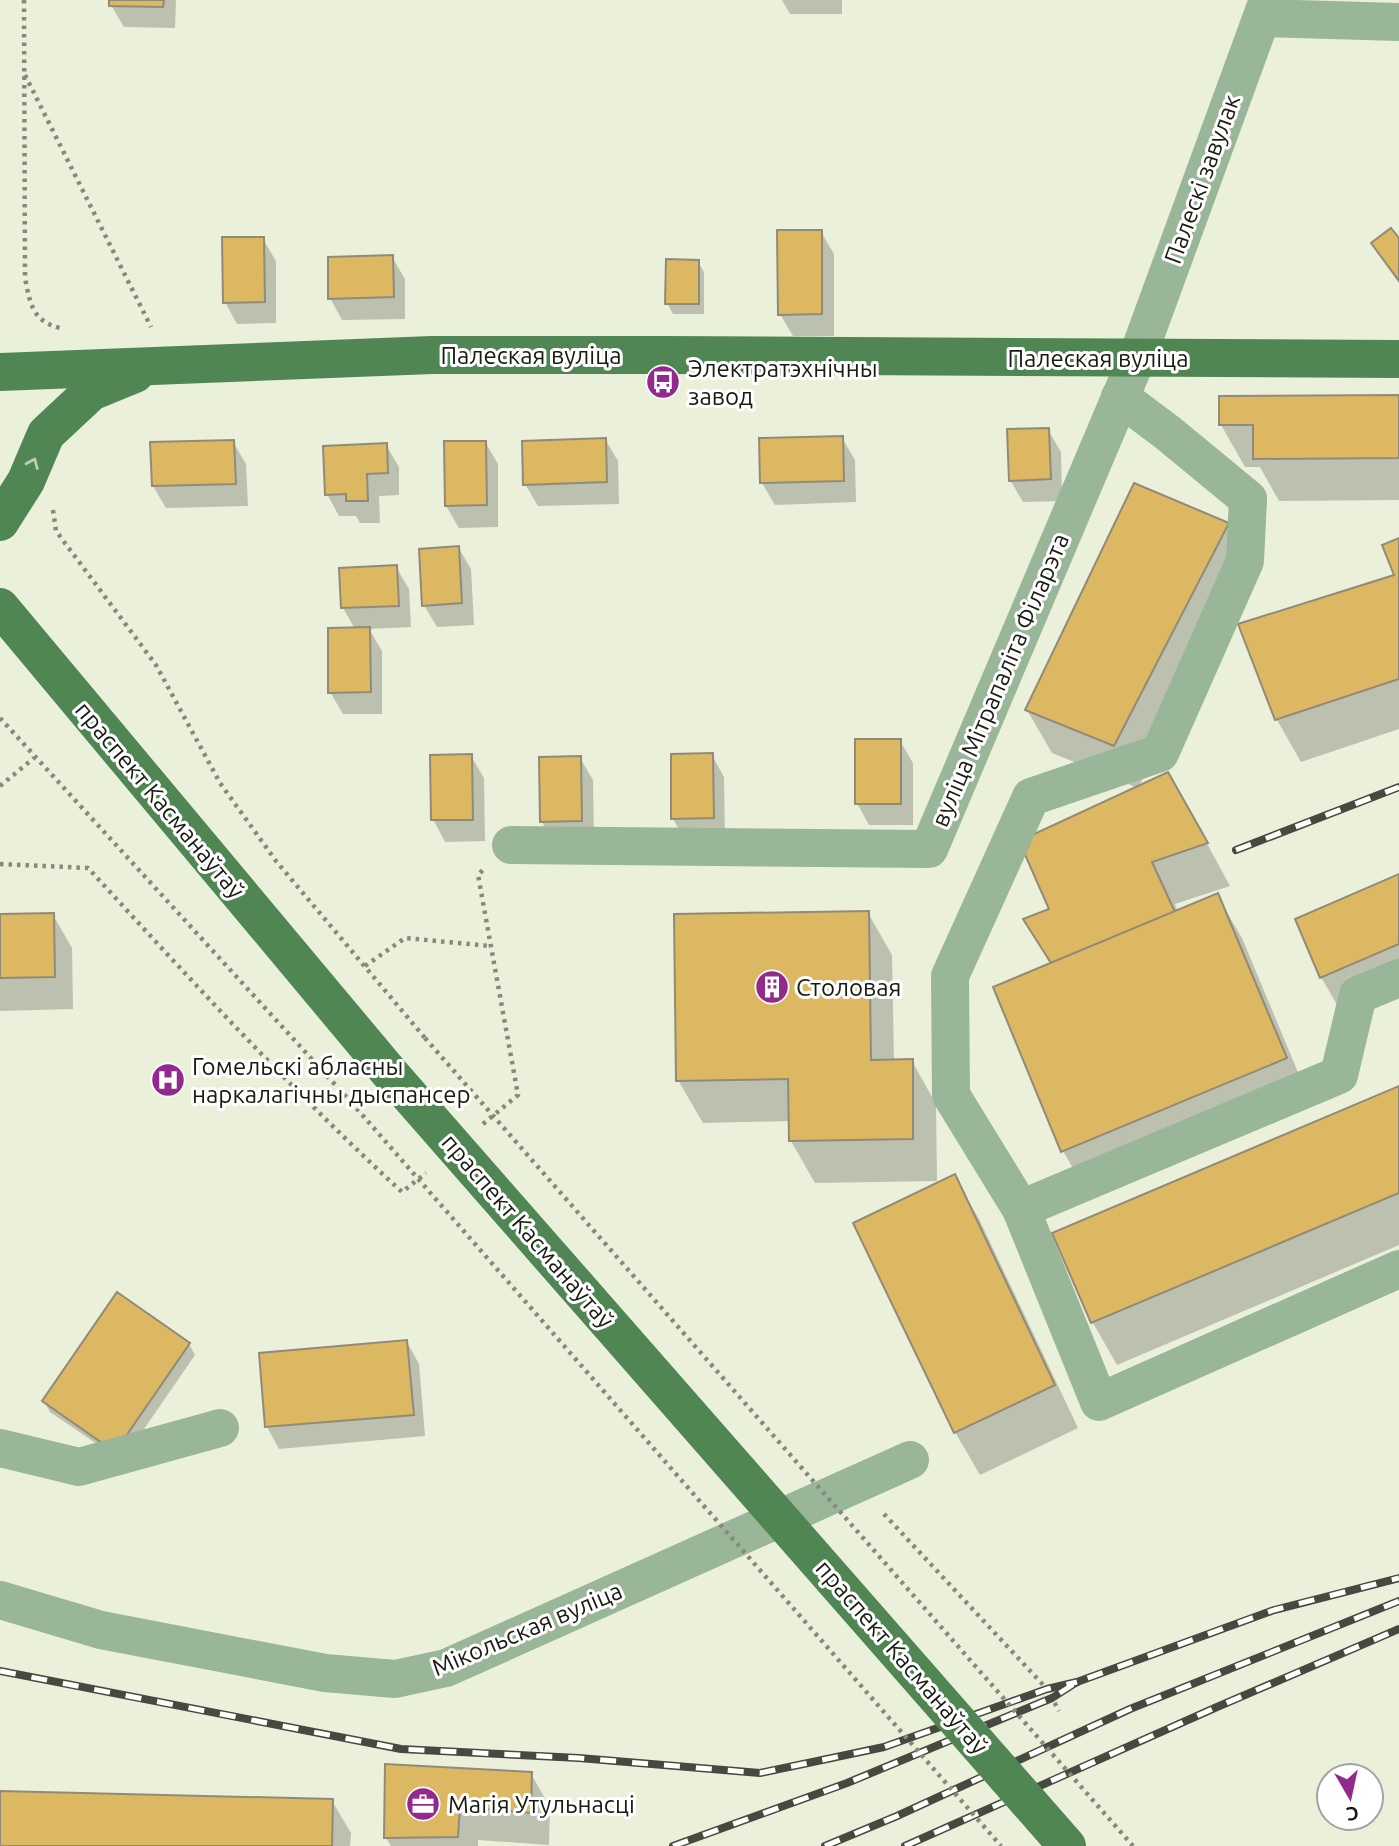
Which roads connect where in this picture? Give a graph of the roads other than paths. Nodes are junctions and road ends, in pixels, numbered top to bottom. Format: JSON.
{"nodes":[{"id":1,"x":1265,"y":9,"type":"edge"},
{"id":2,"x":1399,"y":22,"type":"edge"},
{"id":3,"x":1137,"y":358,"type":"junction"},
{"id":4,"x":1399,"y":359,"type":"edge"},
{"id":5,"x":159,"y":365,"type":"junction"},
{"id":6,"x":0,"y":372,"type":"edge"},
{"id":7,"x":1120,"y":397,"type":"junction"},
{"id":8,"x":0,"y":522,"type":"edge"},
{"id":9,"x":0,"y":607,"type":"edge"},
{"id":10,"x":511,"y":845,"type":"dead end"},
{"id":11,"x":1399,"y":978,"type":"edge"},
{"id":12,"x":1021,"y":1209,"type":"junction"},
{"id":13,"x":1399,"y":1269,"type":"edge"},
{"id":14,"x":220,"y":1428,"type":"dead end"},
{"id":15,"x":0,"y":1448,"type":"edge"},
{"id":16,"x":910,"y":1460,"type":"dead end"},
{"id":17,"x":0,"y":1600,"type":"edge"},
{"id":18,"x":1068,"y":1846,"type":"edge"}],
"edges":[{"from":1,"to":2,"type":"street"},
{"from":1,"to":3,"type":"street","name":"Палескі завулак"},
{"from":3,"to":4,"type":"main road","name":"Палеская вуліца"},
{"from":3,"to":5,"type":"main road","name":"Палеская вуліца"},
{"from":3,"to":7,"type":"street","name":"вуліца Мітрапаліта Філарэта"},
{"from":5,"to":6,"type":"main road","name":"Палеская вуліца"},
{"from":8,"to":5,"type":"main road","one_way":true},
{"from":7,"to":10,"type":"street","name":"вуліца Мітрапаліта Філарэта"},
{"from":7,"to":12,"type":"street"},
{"from":9,"to":18,"type":"main road","name":"праспект Касманаўтаў","bridge":true},
{"from":11,"to":12,"type":"street"},
{"from":12,"to":13,"type":"street"},
{"from":14,"to":15,"type":"street"},
{"from":16,"to":17,"type":"street","name":"Мікольская вуліца"}]}
